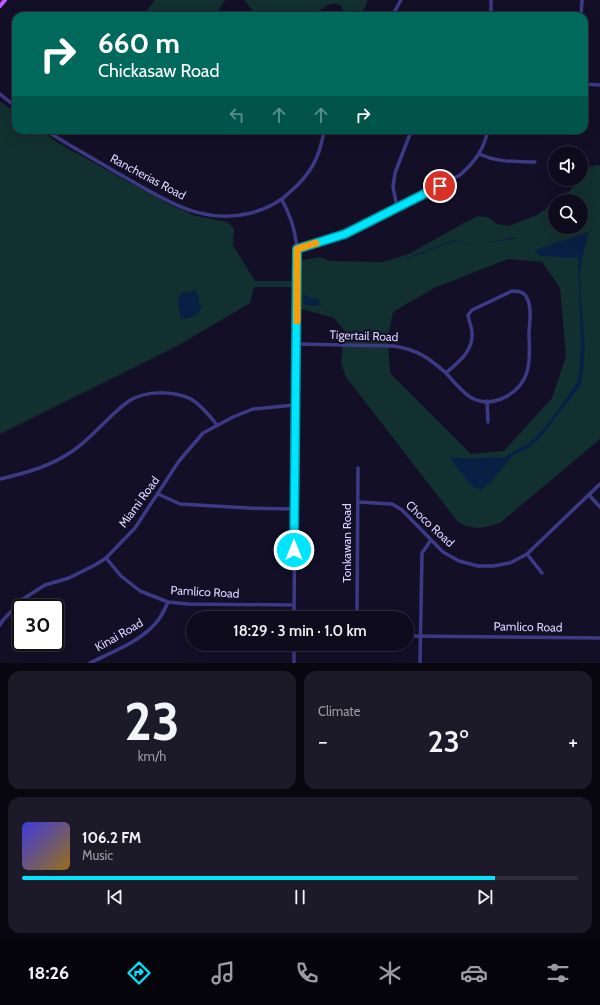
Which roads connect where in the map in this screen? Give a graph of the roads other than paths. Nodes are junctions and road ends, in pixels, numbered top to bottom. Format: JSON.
{"nodes":[{"id":1,"x":5,"y":0,"type":"edge"},
{"id":2,"x":401,"y":0,"type":"edge"},
{"id":3,"x":491,"y":0,"type":"edge"},
{"id":4,"x":582,"y":0,"type":"edge"},
{"id":5,"x":0,"y":6,"type":"edge"},
{"id":6,"x":394,"y":12,"type":"edge"},
{"id":7,"x":491,"y":12,"type":"edge"},
{"id":8,"x":581,"y":12,"type":"edge"},
{"id":9,"x":588,"y":84,"type":"edge"},
{"id":10,"x":600,"y":85,"type":"edge"},
{"id":11,"x":0,"y":94,"type":"edge"},
{"id":12,"x":12,"y":104,"type":"edge"},
{"id":13,"x":52,"y":134,"type":"edge"},
{"id":14,"x":323,"y":134,"type":"edge"},
{"id":15,"x":410,"y":134,"type":"dead end"},
{"id":16,"x":487,"y":134,"type":"edge"},
{"id":17,"x":480,"y":154,"type":"junction"},
{"id":18,"x":535,"y":162,"type":"dead end"},
{"id":19,"x":282,"y":200,"type":"junction"},
{"id":20,"x":397,"y":207,"type":"junction"},
{"id":21,"x":297,"y":249,"type":"junction"},
{"id":22,"x":296,"y":344,"type":"junction"},
{"id":23,"x":446,"y":373,"type":"junction"},
{"id":24,"x":487,"y":401,"type":"junction"},
{"id":25,"x":295,"y":404,"type":"junction"},
{"id":26,"x":488,"y":422,"type":"dead end"},
{"id":27,"x":217,"y":425,"type":"junction"},
{"id":28,"x":358,"y":468,"type":"dead end"},
{"id":29,"x":0,"y":479,"type":"edge"},
{"id":30,"x":600,"y":484,"type":"edge"},
{"id":31,"x":158,"y":494,"type":"junction"},
{"id":32,"x":589,"y":495,"type":"junction"},
{"id":33,"x":358,"y":502,"type":"junction"},
{"id":34,"x":600,"y":507,"type":"edge"},
{"id":35,"x":294,"y":509,"type":"junction"},
{"id":36,"x":431,"y":540,"type":"junction"},
{"id":37,"x":527,"y":554,"type":"junction"},
{"id":38,"x":106,"y":558,"type":"junction"},
{"id":39,"x":542,"y":573,"type":"dead end"},
{"id":40,"x":168,"y":602,"type":"junction"},
{"id":41,"x":294,"y":605,"type":"junction"},
{"id":42,"x":294,"y":611,"type":"edge"},
{"id":43,"x":357,"y":611,"type":"edge"},
{"id":44,"x":0,"y":625,"type":"edge"},
{"id":45,"x":414,"y":636,"type":"edge"},
{"id":46,"x":420,"y":636,"type":"junction"},
{"id":47,"x":600,"y":638,"type":"edge"},
{"id":48,"x":294,"y":651,"type":"edge"},
{"id":49,"x":90,"y":663,"type":"edge"},
{"id":50,"x":294,"y":663,"type":"edge"},
{"id":51,"x":420,"y":663,"type":"edge"}],
"edges":[{"from":1,"to":5,"type":"main road"},
{"from":2,"to":6,"type":"street"},
{"from":3,"to":7,"type":"street"},
{"from":4,"to":8,"type":"street"},
{"from":9,"to":10,"type":"street"},
{"from":11,"to":12,"type":"street"},
{"from":13,"to":19,"type":"street","name":"Rancherias Road"},
{"from":14,"to":19,"type":"street","name":"Rancherias Road"},
{"from":15,"to":20,"type":"street"},
{"from":16,"to":17,"type":"street"},
{"from":17,"to":18,"type":"street"},
{"from":17,"to":20,"type":"street"},
{"from":19,"to":21,"type":"street"},
{"from":20,"to":21,"type":"street"},
{"from":21,"to":22,"type":"street"},
{"from":22,"to":23,"type":"street","name":"Tigertail Road"},
{"from":22,"to":25,"type":"street"},
{"from":23,"to":24,"type":"street","name":"Tigertail Road"},
{"from":23,"to":24,"type":"street"},
{"from":24,"to":26,"type":"street"},
{"from":25,"to":27,"type":"street","name":"Miami Road"},
{"from":25,"to":35,"type":"street"},
{"from":27,"to":29,"type":"street"},
{"from":27,"to":31,"type":"street","name":"Miami Road"},
{"from":28,"to":33,"type":"street","name":"Tonkawan Road"},
{"from":30,"to":32,"type":"street","name":"Choco Road"},
{"from":31,"to":35,"type":"street"},
{"from":31,"to":38,"type":"street","name":"Miami Road"},
{"from":32,"to":34,"type":"street"},
{"from":32,"to":37,"type":"street","name":"Choco Road"},
{"from":33,"to":36,"type":"street","name":"Choco Road"},
{"from":33,"to":43,"type":"street","name":"Tonkawan Road"},
{"from":35,"to":41,"type":"street"},
{"from":36,"to":37,"type":"street","name":"Choco Road"},
{"from":36,"to":46,"type":"street"},
{"from":37,"to":39,"type":"street"},
{"from":38,"to":40,"type":"street","name":"Pamlico Road"},
{"from":38,"to":44,"type":"street","name":"Miami Road"},
{"from":40,"to":41,"type":"street","name":"Pamlico Road"},
{"from":40,"to":49,"type":"street","name":"Kinai Road"},
{"from":41,"to":42,"type":"street"},
{"from":45,"to":46,"type":"street","name":"Pamlico Road"},
{"from":46,"to":47,"type":"street","name":"Pamlico Road"},
{"from":46,"to":51,"type":"street"},
{"from":48,"to":50,"type":"street"}]}
